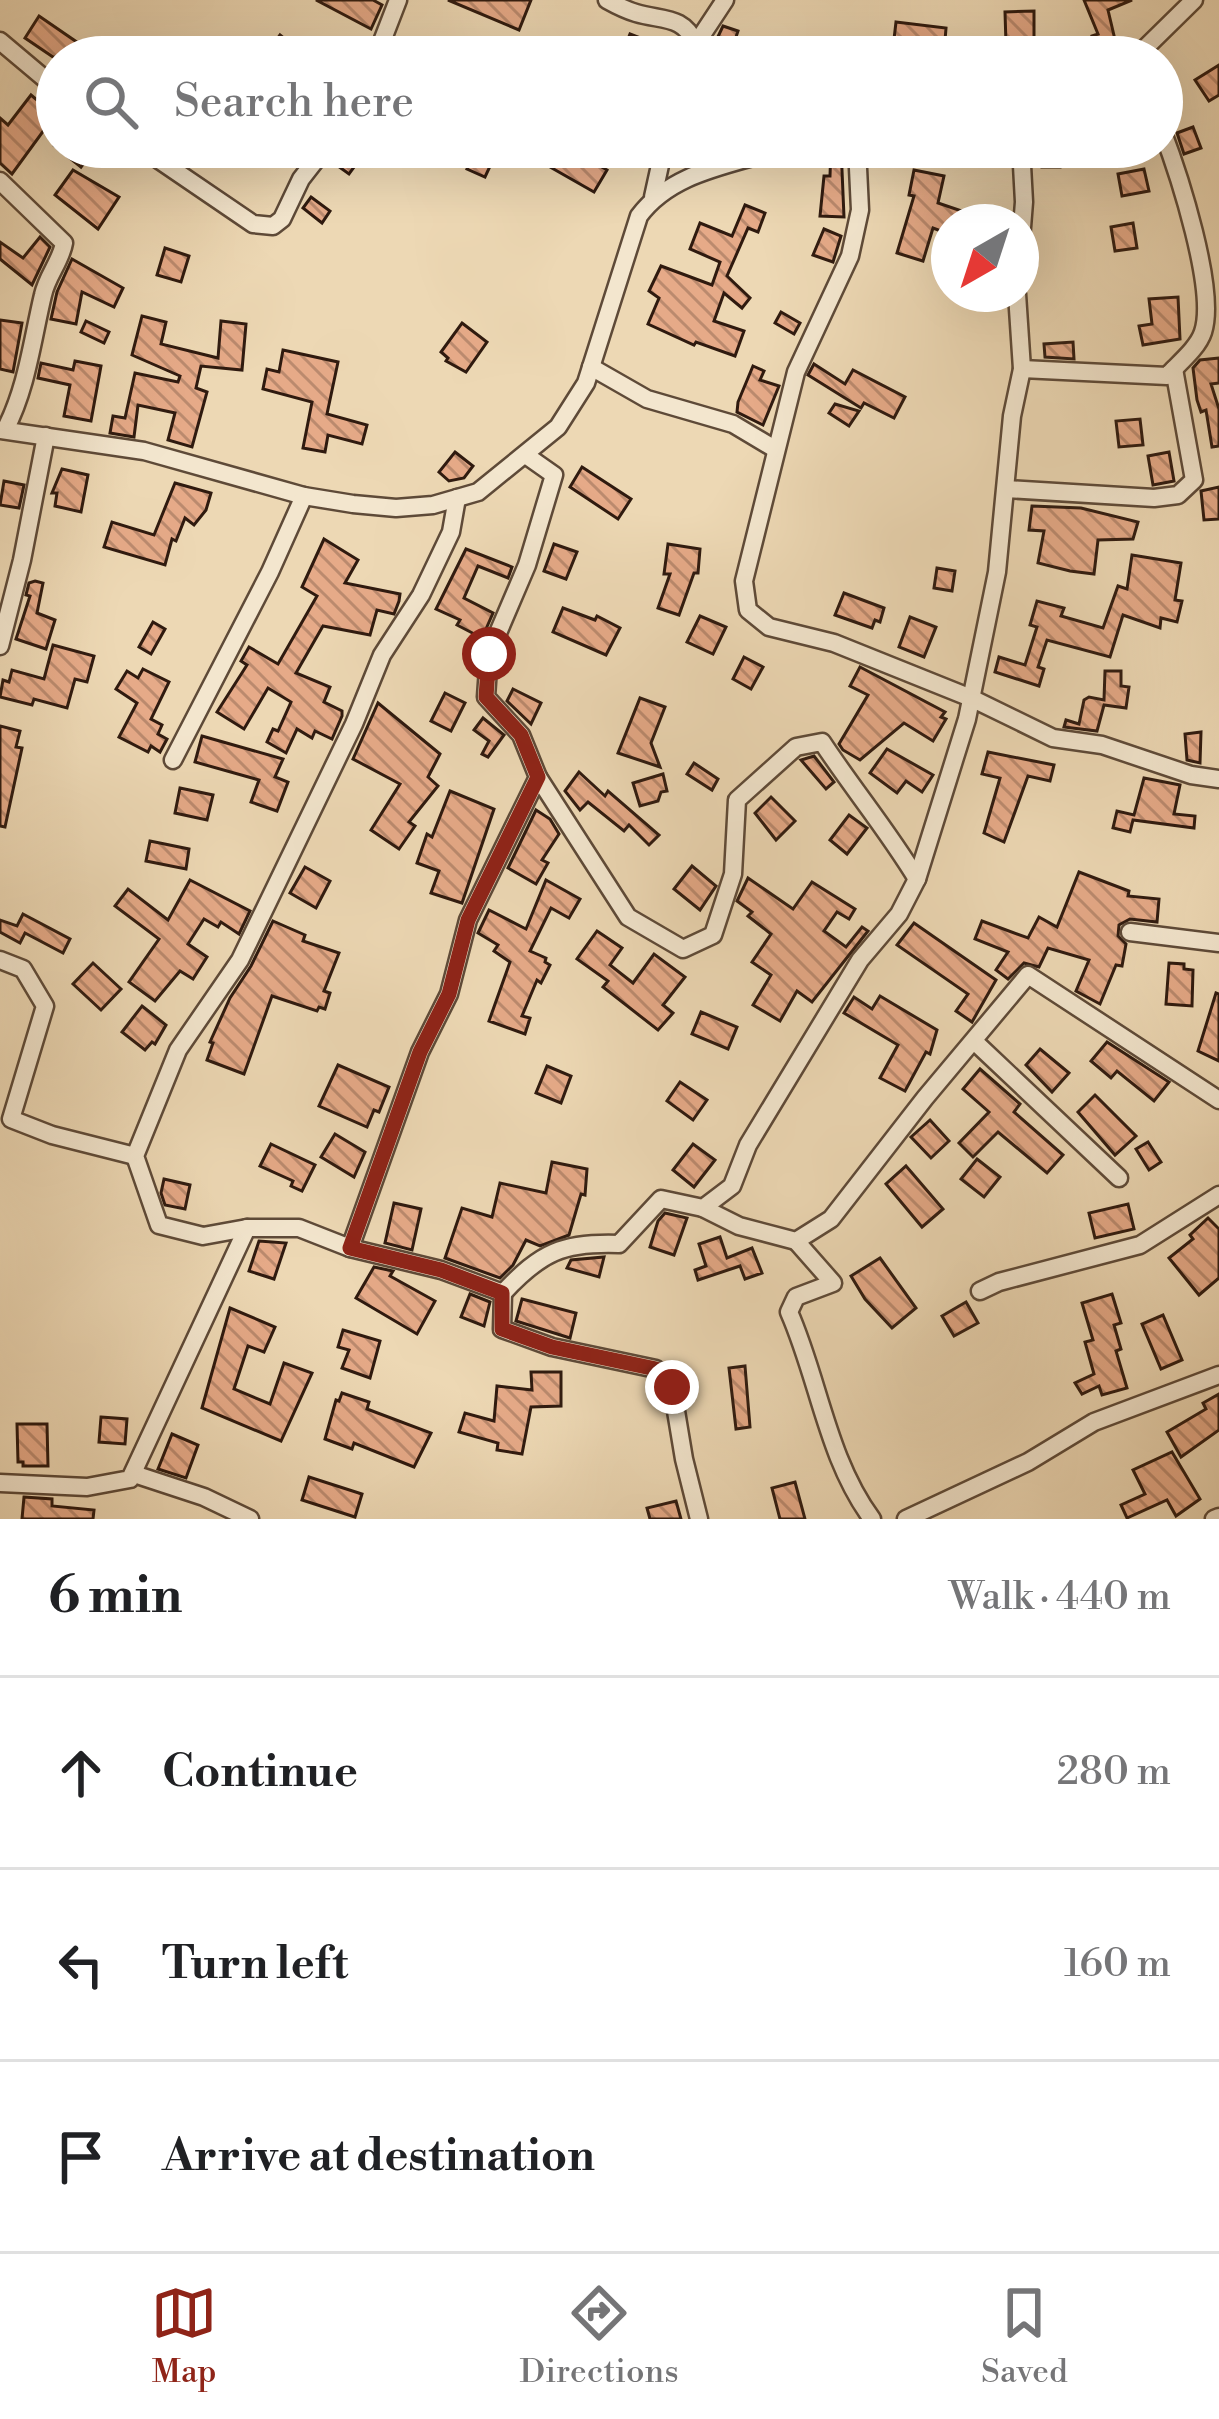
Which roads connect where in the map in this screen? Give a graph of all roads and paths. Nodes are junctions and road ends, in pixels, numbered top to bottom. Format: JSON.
{"nodes":[{"id":1,"x":398,"y":0,"type":"edge"},
{"id":2,"x":607,"y":0,"type":"edge"},
{"id":3,"x":725,"y":0,"type":"edge"},
{"id":4,"x":1194,"y":0,"type":"edge"},
{"id":5,"x":384,"y":36,"type":"edge"},
{"id":6,"x":690,"y":36,"type":"edge"},
{"id":7,"x":703,"y":36,"type":"edge"},
{"id":8,"x":1157,"y":36,"type":"edge"},
{"id":9,"x":0,"y":41,"type":"edge"},
{"id":10,"x":36,"y":71,"type":"edge"},
{"id":11,"x":171,"y":168,"type":"edge"},
{"id":12,"x":310,"y":168,"type":"edge"},
{"id":13,"x":659,"y":168,"type":"edge"},
{"id":14,"x":715,"y":168,"type":"edge"},
{"id":15,"x":858,"y":168,"type":"edge"},
{"id":16,"x":1022,"y":168,"type":"edge"},
{"id":17,"x":1174,"y":168,"type":"edge"},
{"id":18,"x":0,"y":181,"type":"edge"},
{"id":19,"x":653,"y":197,"type":"junction"},
{"id":20,"x":1024,"y":204,"type":"edge"},
{"id":21,"x":1018,"y":312,"type":"edge"},
{"id":22,"x":591,"y":367,"type":"junction"},
{"id":23,"x":1022,"y":369,"type":"junction"},
{"id":24,"x":1174,"y":369,"type":"junction"},
{"id":25,"x":3,"y":430,"type":"edge"},
{"id":26,"x":46,"y":436,"type":"junction"},
{"id":27,"x":775,"y":449,"type":"junction"},
{"id":28,"x":527,"y":456,"type":"junction"},
{"id":29,"x":1006,"y":489,"type":"junction"},
{"id":30,"x":304,"y":496,"type":"junction"},
{"id":31,"x":457,"y":498,"type":"junction"},
{"id":32,"x":0,"y":646,"type":"edge"},
{"id":33,"x":971,"y":698,"type":"junction"},
{"id":34,"x":173,"y":760,"type":"dead end"},
{"id":35,"x":538,"y":777,"type":"junction"},
{"id":36,"x":1219,"y":779,"type":"edge"},
{"id":37,"x":917,"y":879,"type":"junction"},
{"id":38,"x":1130,"y":932,"type":"dead end"},
{"id":39,"x":1219,"y":943,"type":"edge"},
{"id":40,"x":0,"y":960,"type":"edge"},
{"id":41,"x":975,"y":1042,"type":"junction"},
{"id":42,"x":1219,"y":1100,"type":"edge"},
{"id":43,"x":135,"y":1156,"type":"junction"},
{"id":44,"x":1119,"y":1178,"type":"dead end"},
{"id":45,"x":1219,"y":1196,"type":"edge"},
{"id":46,"x":703,"y":1208,"type":"junction"},
{"id":47,"x":248,"y":1228,"type":"junction"},
{"id":48,"x":796,"y":1241,"type":"junction"},
{"id":49,"x":350,"y":1248,"type":"junction"},
{"id":50,"x":980,"y":1292,"type":"dead end"},
{"id":51,"x":502,"y":1293,"type":"junction"},
{"id":52,"x":1219,"y":1375,"type":"edge"},
{"id":53,"x":134,"y":1474,"type":"junction"},
{"id":54,"x":0,"y":1483,"type":"edge"},
{"id":55,"x":250,"y":1519,"type":"edge"},
{"id":56,"x":699,"y":1519,"type":"edge"},
{"id":57,"x":872,"y":1519,"type":"edge"},
{"id":58,"x":906,"y":1519,"type":"edge"}],
"edges":[{"from":1,"to":5,"type":"street"},
{"from":2,"to":6,"type":"street"},
{"from":3,"to":7,"type":"street"},
{"from":4,"to":8,"type":"street"},
{"from":9,"to":10,"type":"street"},
{"from":11,"to":12,"type":"street"},
{"from":13,"to":19,"type":"street"},
{"from":14,"to":19,"type":"street"},
{"from":15,"to":27,"type":"street"},
{"from":16,"to":20,"type":"street"},
{"from":17,"to":24,"type":"street"},
{"from":18,"to":25,"type":"street"},
{"from":19,"to":22,"type":"street"},
{"from":21,"to":23,"type":"street"},
{"from":22,"to":27,"type":"street"},
{"from":22,"to":28,"type":"street"},
{"from":23,"to":24,"type":"street"},
{"from":23,"to":29,"type":"street"},
{"from":24,"to":29,"type":"street"},
{"from":25,"to":26,"type":"street"},
{"from":26,"to":30,"type":"street"},
{"from":26,"to":32,"type":"street"},
{"from":27,"to":33,"type":"street"},
{"from":28,"to":31,"type":"street"},
{"from":28,"to":35,"type":"street"},
{"from":29,"to":33,"type":"street"},
{"from":30,"to":31,"type":"street"},
{"from":30,"to":34,"type":"street"},
{"from":31,"to":43,"type":"street"},
{"from":33,"to":36,"type":"street"},
{"from":33,"to":37,"type":"street"},
{"from":35,"to":37,"type":"street"},
{"from":35,"to":49,"type":"street"},
{"from":37,"to":46,"type":"street"},
{"from":38,"to":39,"type":"street"},
{"from":40,"to":43,"type":"street"},
{"from":41,"to":42,"type":"street"},
{"from":41,"to":44,"type":"street"},
{"from":41,"to":48,"type":"street"},
{"from":43,"to":47,"type":"street"},
{"from":45,"to":50,"type":"street"},
{"from":46,"to":48,"type":"street"},
{"from":46,"to":51,"type":"street"},
{"from":47,"to":49,"type":"street"},
{"from":47,"to":53,"type":"street"},
{"from":48,"to":57,"type":"street"},
{"from":49,"to":51,"type":"street"},
{"from":51,"to":56,"type":"street"},
{"from":52,"to":58,"type":"street"},
{"from":53,"to":54,"type":"street"},
{"from":53,"to":55,"type":"street"}]}
